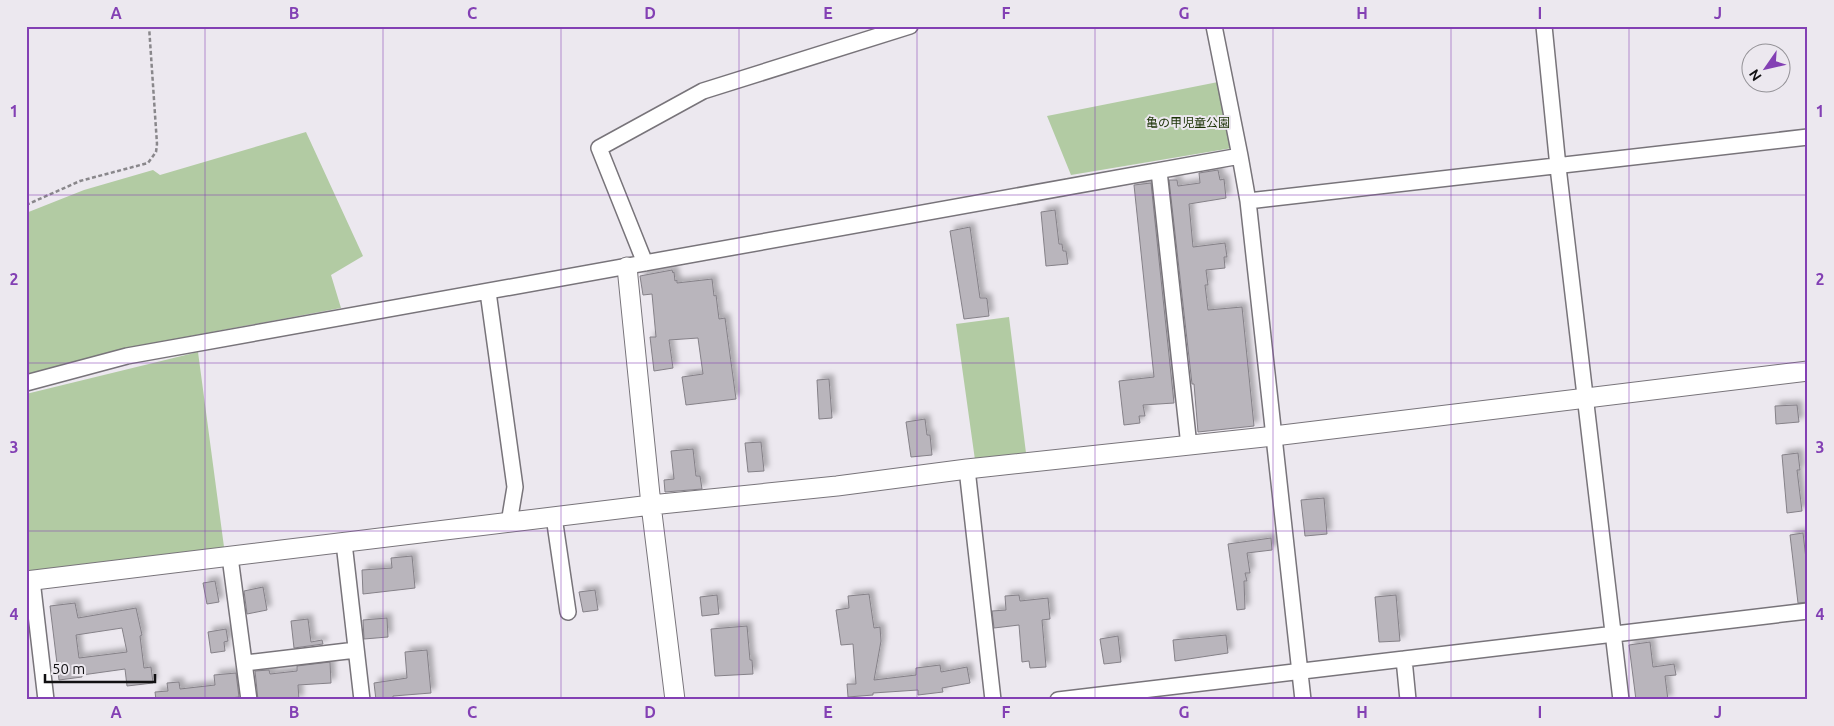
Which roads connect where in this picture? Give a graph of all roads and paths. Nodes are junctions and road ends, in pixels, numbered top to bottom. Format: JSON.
{"nodes":[{"id":1,"x":149,"y":26,"type":"edge"},
{"id":2,"x":910,"y":26,"type":"edge"},
{"id":3,"x":1214,"y":26,"type":"edge"},
{"id":4,"x":1544,"y":26,"type":"edge"},
{"id":5,"x":1808,"y":137,"type":"edge"},
{"id":6,"x":1240,"y":156,"type":"junction"},
{"id":7,"x":1558,"y":167,"type":"junction"},
{"id":8,"x":1159,"y":171,"type":"junction"},
{"id":9,"x":1248,"y":201,"type":"junction"},
{"id":10,"x":26,"y":205,"type":"edge"},
{"id":11,"x":636,"y":265,"type":"junction"},
{"id":12,"x":488,"y":292,"type":"junction"},
{"id":13,"x":1808,"y":371,"type":"edge"},
{"id":14,"x":26,"y":384,"type":"edge"},
{"id":15,"x":1586,"y":397,"type":"junction"},
{"id":16,"x":1274,"y":436,"type":"junction"},
{"id":17,"x":1189,"y":446,"type":"junction"},
{"id":18,"x":967,"y":469,"type":"junction"},
{"id":19,"x":651,"y":505,"type":"junction"},
{"id":20,"x":554,"y":517,"type":"junction"},
{"id":21,"x":509,"y":523,"type":"junction"},
{"id":22,"x":344,"y":543,"type":"junction"},
{"id":23,"x":230,"y":557,"type":"junction"},
{"id":24,"x":29,"y":580,"type":"edge"},
{"id":25,"x":1808,"y":611,"type":"edge"},
{"id":26,"x":568,"y":612,"type":"dead end"},
{"id":27,"x":1613,"y":634,"type":"junction"},
{"id":28,"x":356,"y":650,"type":"junction"},
{"id":29,"x":1404,"y":659,"type":"junction"},
{"id":30,"x":245,"y":663,"type":"junction"},
{"id":31,"x":1300,"y":672,"type":"junction"},
{"id":32,"x":46,"y":700,"type":"edge"},
{"id":33,"x":249,"y":700,"type":"edge"},
{"id":34,"x":362,"y":700,"type":"edge"},
{"id":35,"x":675,"y":700,"type":"edge"},
{"id":36,"x":993,"y":700,"type":"edge"},
{"id":37,"x":1058,"y":700,"type":"edge"},
{"id":38,"x":1303,"y":700,"type":"edge"},
{"id":39,"x":1408,"y":700,"type":"edge"},
{"id":40,"x":1621,"y":700,"type":"edge"}],
"edges":[{"from":1,"to":10,"type":"path"},
{"from":2,"to":11,"type":"street"},
{"from":3,"to":6,"type":"street"},
{"from":4,"to":7,"type":"street"},
{"from":5,"to":7,"type":"street"},
{"from":6,"to":8,"type":"street"},
{"from":6,"to":9,"type":"street"},
{"from":7,"to":9,"type":"street"},
{"from":7,"to":15,"type":"street"},
{"from":8,"to":11,"type":"street"},
{"from":8,"to":17,"type":"street"},
{"from":9,"to":16,"type":"street"},
{"from":11,"to":12,"type":"street"},
{"from":11,"to":19,"type":"street"},
{"from":12,"to":14,"type":"street"},
{"from":12,"to":21,"type":"street"},
{"from":13,"to":15,"type":"street"},
{"from":15,"to":16,"type":"street"},
{"from":15,"to":27,"type":"street"},
{"from":16,"to":17,"type":"street"},
{"from":16,"to":31,"type":"street"},
{"from":17,"to":18,"type":"street"},
{"from":18,"to":19,"type":"street"},
{"from":18,"to":36,"type":"street"},
{"from":19,"to":20,"type":"street"},
{"from":19,"to":35,"type":"street"},
{"from":20,"to":21,"type":"street"},
{"from":20,"to":26,"type":"street"},
{"from":21,"to":22,"type":"street"},
{"from":22,"to":23,"type":"street"},
{"from":22,"to":28,"type":"street"},
{"from":23,"to":24,"type":"street"},
{"from":23,"to":30,"type":"street"},
{"from":24,"to":32,"type":"street"},
{"from":25,"to":27,"type":"street"},
{"from":27,"to":29,"type":"street"},
{"from":27,"to":40,"type":"street"},
{"from":28,"to":30,"type":"street"},
{"from":28,"to":34,"type":"street"},
{"from":29,"to":31,"type":"street"},
{"from":29,"to":39,"type":"street"},
{"from":30,"to":33,"type":"street"},
{"from":31,"to":37,"type":"street"},
{"from":31,"to":38,"type":"street"}]}
